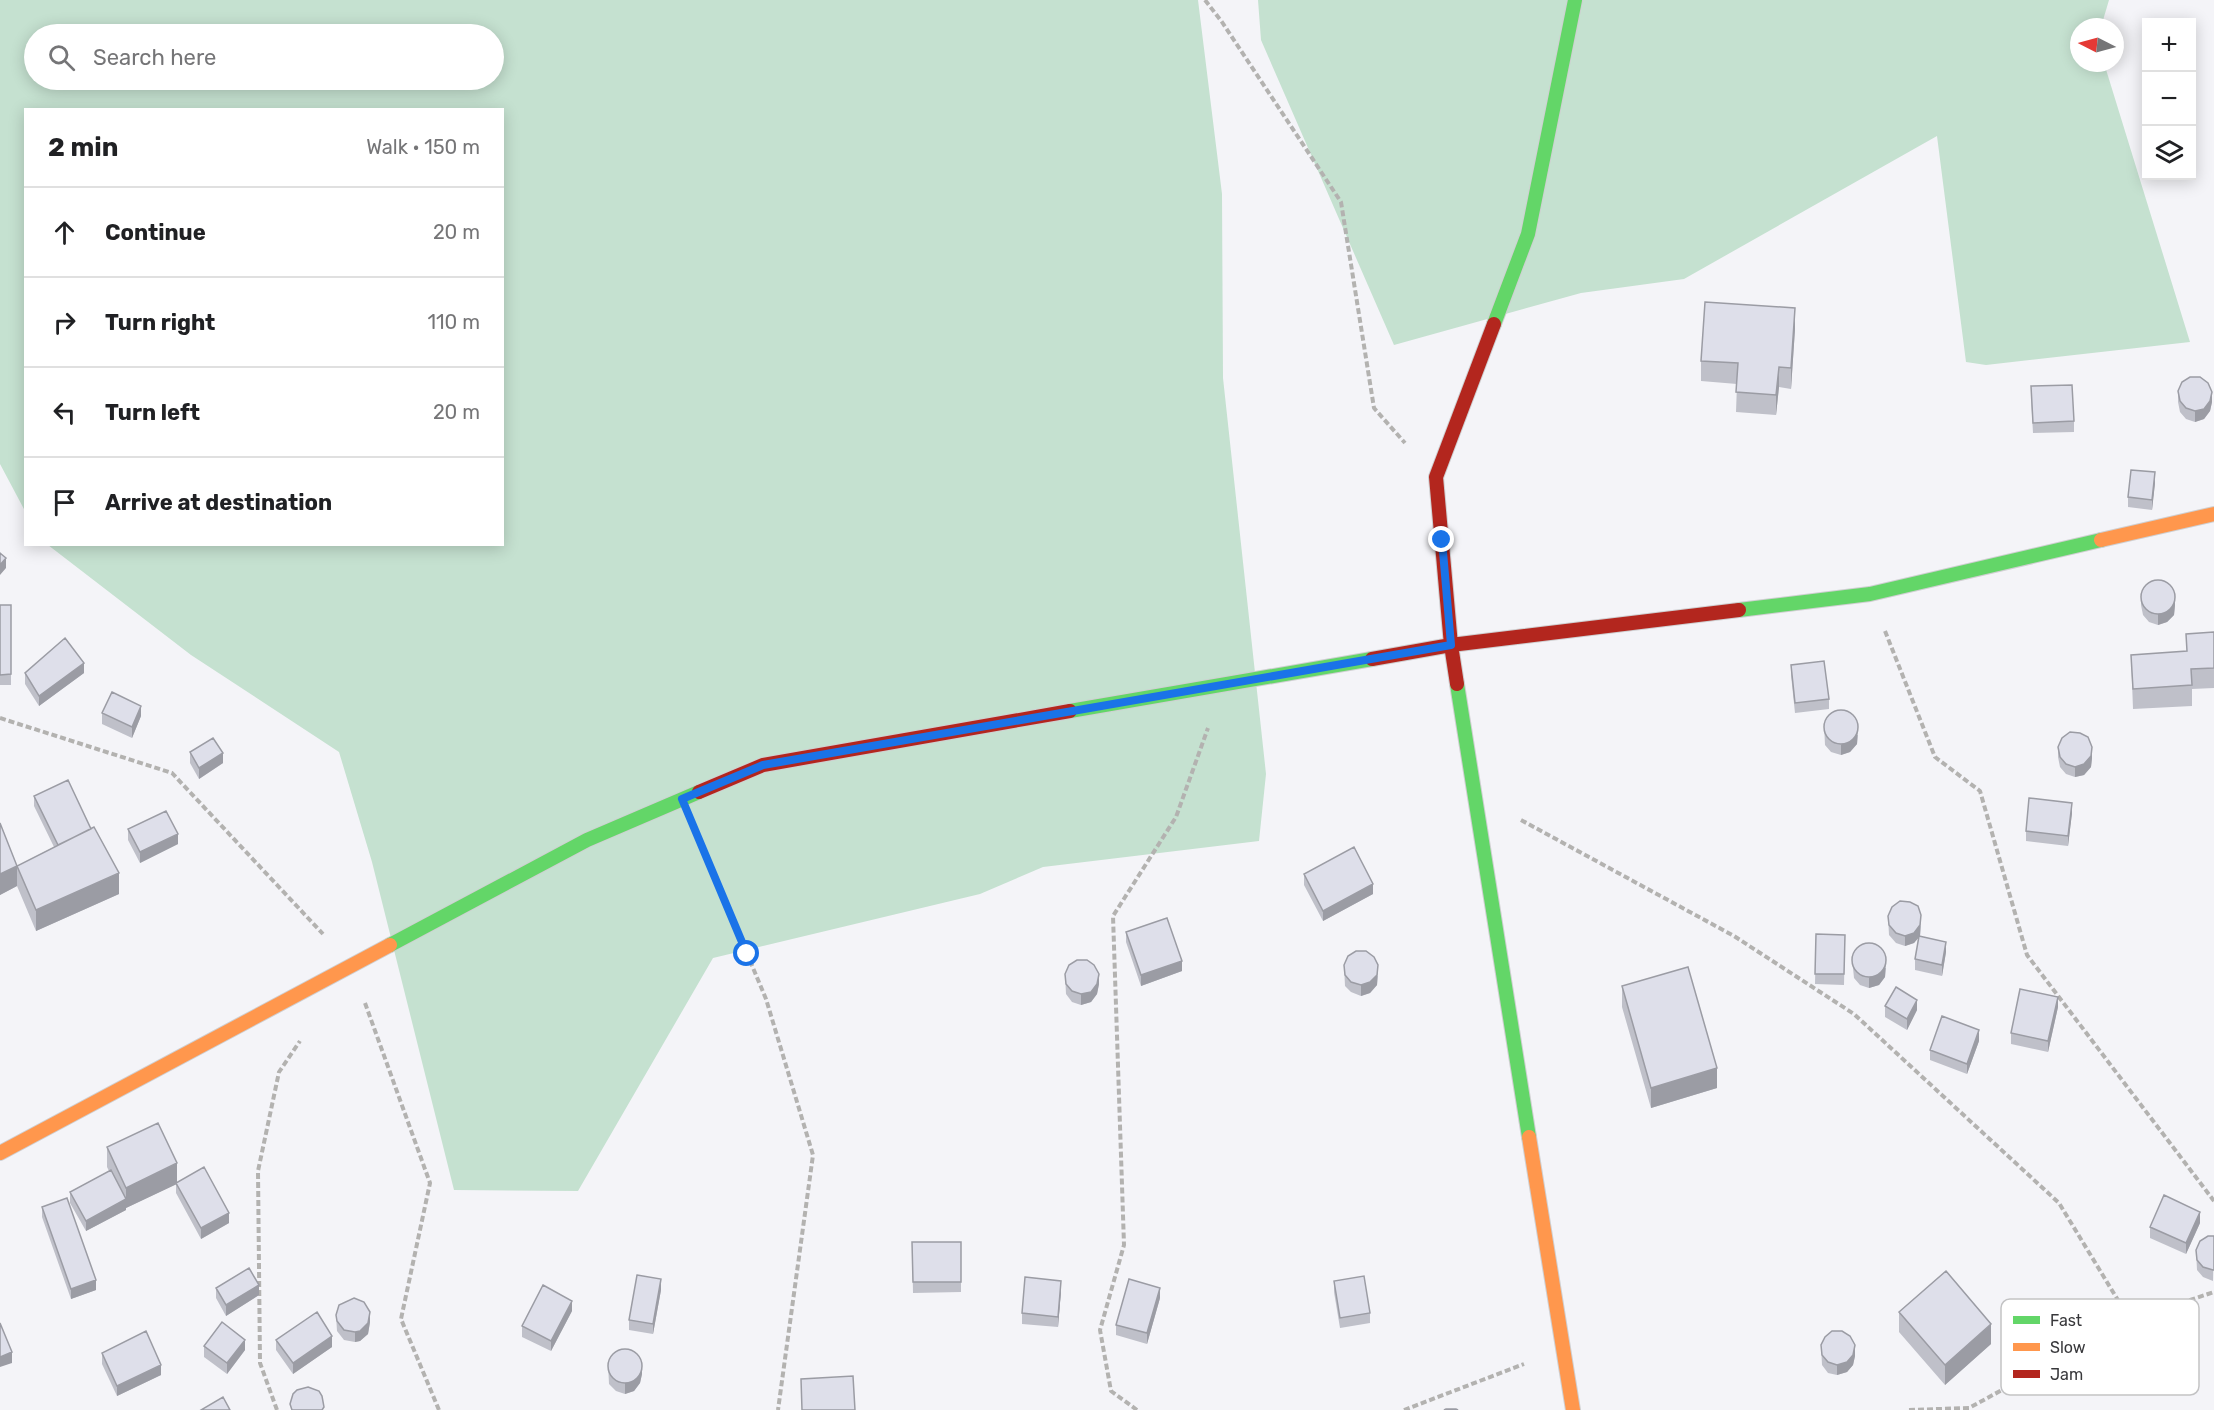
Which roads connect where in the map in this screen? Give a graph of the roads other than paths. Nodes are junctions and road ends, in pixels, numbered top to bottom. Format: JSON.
{"nodes":[{"id":1,"x":1575,"y":0,"type":"edge"},
{"id":2,"x":2214,"y":514,"type":"edge"},
{"id":3,"x":1451,"y":645,"type":"junction"},
{"id":4,"x":0,"y":1153,"type":"edge"},
{"id":5,"x":1574,"y":1410,"type":"edge"}],
"edges":[{"from":1,"to":3,"type":"main road"},
{"from":2,"to":3,"type":"main road"},
{"from":3,"to":4,"type":"main road"},
{"from":3,"to":5,"type":"main road"}]}
